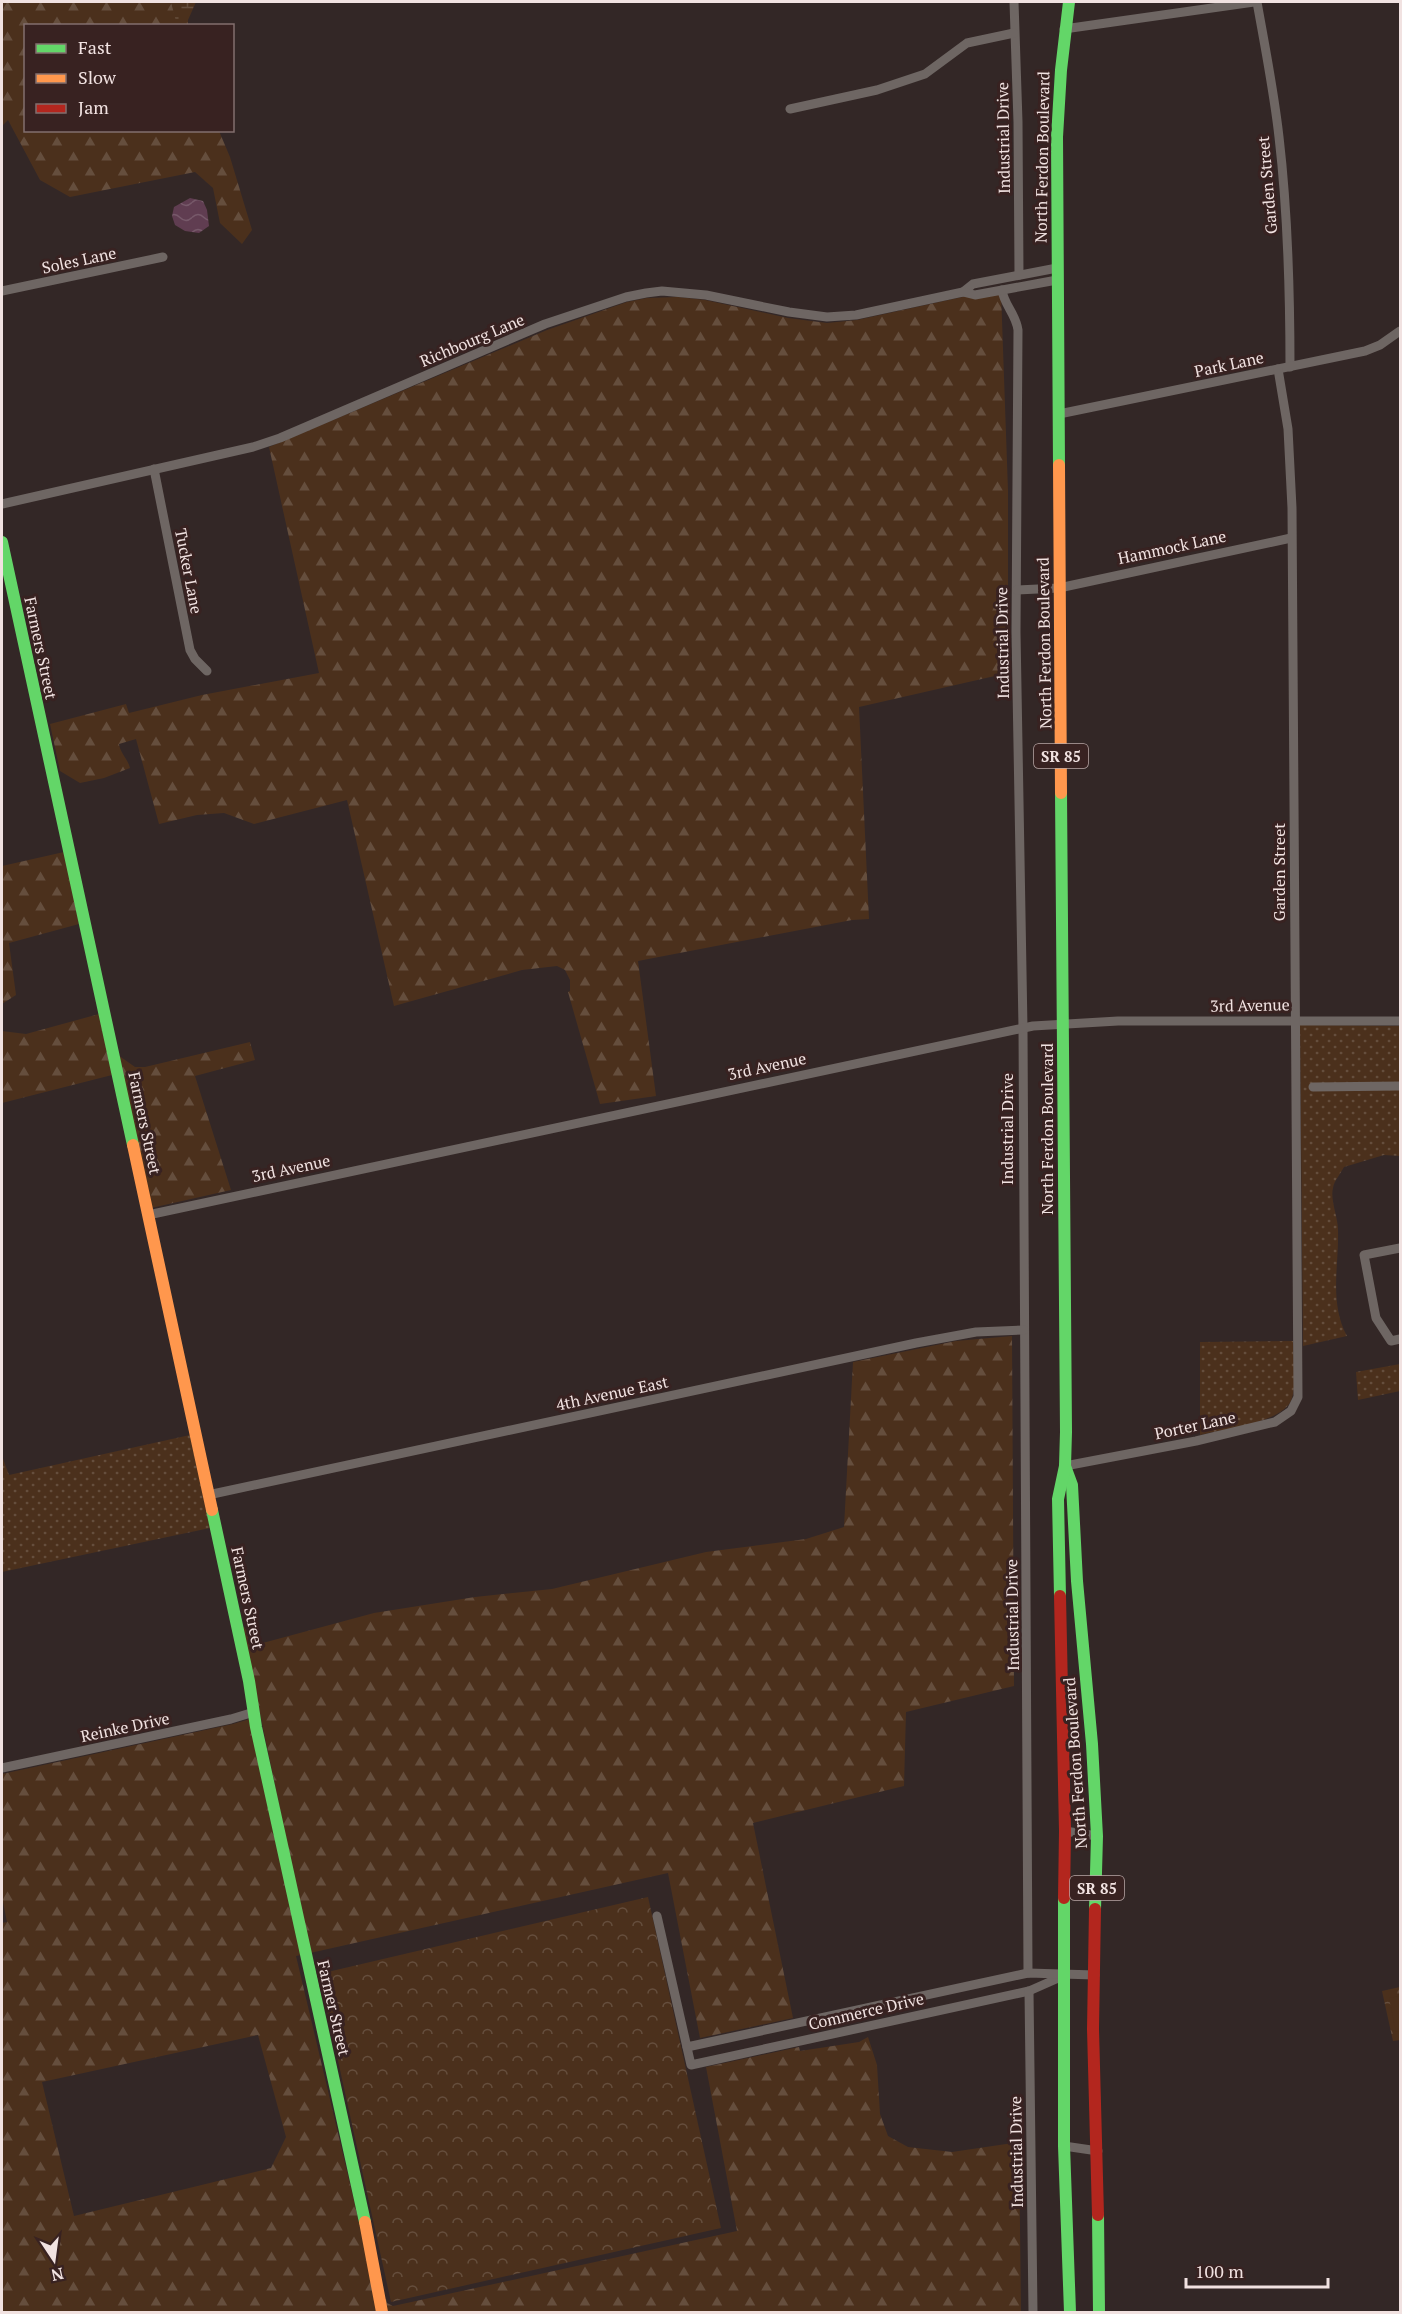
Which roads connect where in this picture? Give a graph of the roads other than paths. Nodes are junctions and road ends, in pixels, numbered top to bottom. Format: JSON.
{"nodes":[{"id":1,"x":1014,"y":2,"type":"edge"},
{"id":2,"x":1069,"y":2,"type":"edge"},
{"id":3,"x":1255,"y":2,"type":"edge"},
{"id":4,"x":1064,"y":29,"type":"junction"},
{"id":5,"x":1014,"y":33,"type":"junction"},
{"id":6,"x":790,"y":109,"type":"dead end"},
{"id":7,"x":163,"y":257,"type":"dead end"},
{"id":8,"x":1057,"y":274,"type":"junction"},
{"id":9,"x":1019,"y":275,"type":"junction"},
{"id":10,"x":1002,"y":290,"type":"junction"},
{"id":11,"x":2,"y":291,"type":"edge"},
{"id":12,"x":963,"y":292,"type":"junction"},
{"id":13,"x":1401,"y":331,"type":"edge"},
{"id":14,"x":1290,"y":367,"type":"junction"},
{"id":15,"x":1278,"y":369,"type":"junction"},
{"id":16,"x":1059,"y":414,"type":"junction"},
{"id":17,"x":153,"y":469,"type":"junction"},
{"id":18,"x":2,"y":504,"type":"edge"},
{"id":19,"x":1291,"y":538,"type":"junction"},
{"id":20,"x":2,"y":542,"type":"edge"},
{"id":21,"x":1059,"y":588,"type":"junction"},
{"id":22,"x":1017,"y":590,"type":"junction"},
{"id":23,"x":207,"y":671,"type":"dead end"},
{"id":24,"x":1296,"y":1020,"type":"junction"},
{"id":25,"x":1401,"y":1020,"type":"edge"},
{"id":26,"x":1063,"y":1023,"type":"junction"},
{"id":27,"x":1023,"y":1028,"type":"junction"},
{"id":28,"x":1401,"y":1086,"type":"edge"},
{"id":29,"x":1313,"y":1087,"type":"dead end"},
{"id":30,"x":148,"y":1215,"type":"junction"},
{"id":31,"x":1401,"y":1248,"type":"edge"},
{"id":32,"x":1024,"y":1330,"type":"junction"},
{"id":33,"x":1401,"y":1339,"type":"edge"},
{"id":34,"x":1298,"y":1376,"type":"joint"},
{"id":35,"x":1065,"y":1466,"type":"junction"},
{"id":36,"x":208,"y":1496,"type":"junction"},
{"id":37,"x":254,"y":1712,"type":"junction"},
{"id":38,"x":2,"y":1768,"type":"edge"},
{"id":39,"x":1065,"y":1831,"type":"junction"},
{"id":40,"x":1097,"y":1836,"type":"junction"},
{"id":41,"x":657,"y":1916,"type":"dead end"},
{"id":42,"x":1028,"y":1973,"type":"junction"},
{"id":43,"x":1095,"y":1975,"type":"junction"},
{"id":44,"x":1063,"y":1976,"type":"junction"},
{"id":45,"x":956,"y":1989,"type":"junction"},
{"id":46,"x":1029,"y":1991,"type":"junction"},
{"id":47,"x":959,"y":2006,"type":"junction"},
{"id":48,"x":816,"y":2019,"type":"junction"},
{"id":49,"x":820,"y":2037,"type":"junction"},
{"id":50,"x":687,"y":2047,"type":"junction"},
{"id":51,"x":1064,"y":2146,"type":"junction"},
{"id":52,"x":1098,"y":2151,"type":"junction"},
{"id":53,"x":382,"y":2313,"type":"edge"},
{"id":54,"x":1033,"y":2313,"type":"edge"},
{"id":55,"x":1070,"y":2313,"type":"edge"},
{"id":56,"x":1100,"y":2313,"type":"edge"}],
"edges":[{"from":1,"to":5,"type":"street","name":"Industrial Drive"},
{"from":2,"to":4,"type":"main road","name":"North Ferdon Boulevard","number":"SR 85"},
{"from":3,"to":4,"type":"street"},
{"from":3,"to":14,"type":"street","name":"Garden Street"},
{"from":4,"to":8,"type":"main road","name":"North Ferdon Boulevard","number":"SR 85"},
{"from":5,"to":6,"type":"street"},
{"from":5,"to":9,"type":"street","name":"Industrial Drive"},
{"from":7,"to":11,"type":"street","name":"Soles Lane"},
{"from":8,"to":9,"type":"street","name":"Richbourg Lane"},
{"from":8,"to":10,"type":"street","name":"Richbourg Lane"},
{"from":8,"to":16,"type":"main road","name":"North Ferdon Boulevard","number":"SR 85"},
{"from":9,"to":12,"type":"street","name":"Richbourg Lane"},
{"from":10,"to":12,"type":"street","name":"Richbourg Lane"},
{"from":10,"to":22,"type":"street","name":"Industrial Drive"},
{"from":12,"to":17,"type":"street","name":"Richbourg Lane"},
{"from":13,"to":14,"type":"street","name":"Park Lane"},
{"from":14,"to":15,"type":"street","name":"Park Lane"},
{"from":15,"to":16,"type":"street","name":"Park Lane"},
{"from":15,"to":19,"type":"street","name":"Garden Street"},
{"from":16,"to":21,"type":"main road","name":"North Ferdon Boulevard","number":"SR 85"},
{"from":17,"to":18,"type":"street","name":"Richbourg Lane"},
{"from":17,"to":23,"type":"street","name":"Tucker Lane"},
{"from":19,"to":21,"type":"street","name":"Hammock Lane"},
{"from":19,"to":24,"type":"street","name":"Garden Street"},
{"from":20,"to":30,"type":"main road","name":"Farmers Street"},
{"from":21,"to":22,"type":"street","name":"Hammock Lane"},
{"from":21,"to":26,"type":"main road","name":"North Ferdon Boulevard","number":"SR 85"},
{"from":22,"to":27,"type":"street","name":"Industrial Drive"},
{"from":24,"to":25,"type":"street","name":"3rd Avenue"},
{"from":24,"to":26,"type":"street","name":"3rd Avenue"},
{"from":24,"to":34,"type":"street","name":"Garden Street"},
{"from":26,"to":27,"type":"street","name":"3rd Avenue"},
{"from":26,"to":35,"type":"main road","name":"North Ferdon Boulevard","number":"SR 85"},
{"from":27,"to":30,"type":"street","name":"3rd Avenue"},
{"from":27,"to":32,"type":"street","name":"Industrial Drive"},
{"from":28,"to":29,"type":"street"},
{"from":30,"to":36,"type":"main road","name":"Farmers Street"},
{"from":31,"to":33,"type":"street"},
{"from":32,"to":36,"type":"street","name":"4th Avenue East"},
{"from":32,"to":42,"type":"street","name":"Industrial Drive"},
{"from":34,"to":35,"type":"street","name":"Porter Lane"},
{"from":35,"to":39,"type":"main road","name":"North Ferdon Boulevard","number":"SR 85"},
{"from":35,"to":40,"type":"main road","name":"North Ferdon Boulevard","number":"SR 85"},
{"from":36,"to":37,"type":"main road","name":"Farmers Street"},
{"from":37,"to":38,"type":"street","name":"Reinke Drive"},
{"from":37,"to":53,"type":"main road","name":"Farmer Street"},
{"from":39,"to":40,"type":"street"},
{"from":39,"to":44,"type":"main road","name":"North Ferdon Boulevard","number":"SR 85"},
{"from":40,"to":43,"type":"main road","name":"North Ferdon Boulevard","number":"SR 85"},
{"from":41,"to":50,"type":"street","name":"Commerce Drive"},
{"from":42,"to":44,"type":"street","name":"Commerce Drive"},
{"from":42,"to":45,"type":"street","name":"Commerce Drive"},
{"from":43,"to":44,"type":"street","name":"Commerce Drive"},
{"from":43,"to":52,"type":"main road","name":"North Ferdon Boulevard","number":"SR 85"},
{"from":44,"to":46,"type":"street","name":"Commerce Drive"},
{"from":44,"to":51,"type":"main road","name":"North Ferdon Boulevard","number":"SR 85"},
{"from":45,"to":47,"type":"street"},
{"from":45,"to":48,"type":"street","name":"Commerce Drive"},
{"from":46,"to":47,"type":"street","name":"Commerce Drive"},
{"from":46,"to":54,"type":"street","name":"Industrial Drive"},
{"from":47,"to":49,"type":"street","name":"Commerce Drive"},
{"from":48,"to":49,"type":"street"},
{"from":48,"to":50,"type":"street","name":"Commerce Drive"},
{"from":49,"to":50,"type":"street","name":"Commerce Drive"},
{"from":51,"to":52,"type":"street"},
{"from":51,"to":55,"type":"main road","name":"North Ferdon Boulevard","number":"SR 85"},
{"from":52,"to":56,"type":"main road","name":"North Ferdon Boulevard","number":"SR 85"}]}
